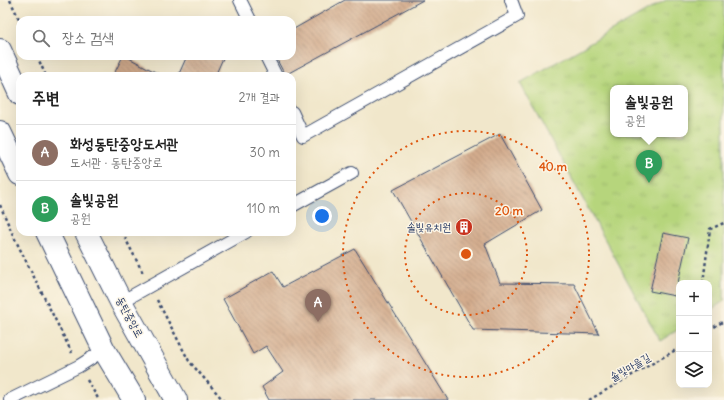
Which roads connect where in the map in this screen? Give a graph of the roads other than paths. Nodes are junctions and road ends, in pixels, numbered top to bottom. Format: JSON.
{"nodes":[{"id":1,"x":240,"y":0,"type":"edge"},
{"id":2,"x":511,"y":0,"type":"edge"},
{"id":3,"x":248,"y":16,"type":"edge"},
{"id":4,"x":0,"y":50,"type":"edge"},
{"id":5,"x":268,"y":60,"type":"edge"},
{"id":6,"x":274,"y":72,"type":"edge"},
{"id":7,"x":16,"y":85,"type":"edge"},
{"id":8,"x":296,"y":121,"type":"edge"},
{"id":9,"x":0,"y":132,"type":"edge"},
{"id":10,"x":16,"y":166,"type":"edge"},
{"id":11,"x":352,"y":173,"type":"dead end"},
{"id":12,"x":296,"y":204,"type":"edge"},
{"id":13,"x":49,"y":236,"type":"edge"},
{"id":14,"x":88,"y":236,"type":"edge"},
{"id":15,"x":239,"y":236,"type":"edge"},
{"id":16,"x":121,"y":302,"type":"junction"},
{"id":17,"x":104,"y":350,"type":"junction"},
{"id":18,"x":10,"y":400,"type":"edge"},
{"id":19,"x":134,"y":400,"type":"edge"},
{"id":20,"x":176,"y":400,"type":"edge"}],
"edges":[{"from":1,"to":3,"type":"lane"},
{"from":2,"to":8,"type":"lane"},
{"from":4,"to":7,"type":"street"},
{"from":5,"to":6,"type":"lane"},
{"from":9,"to":10,"type":"street"},
{"from":11,"to":12,"type":"lane"},
{"from":13,"to":17,"type":"street"},
{"from":14,"to":16,"type":"street","name":"동탄중앙로"},
{"from":15,"to":16,"type":"lane"},
{"from":16,"to":20,"type":"street","name":"동탄중앙로"},
{"from":17,"to":18,"type":"lane"},
{"from":17,"to":19,"type":"street"}]}
